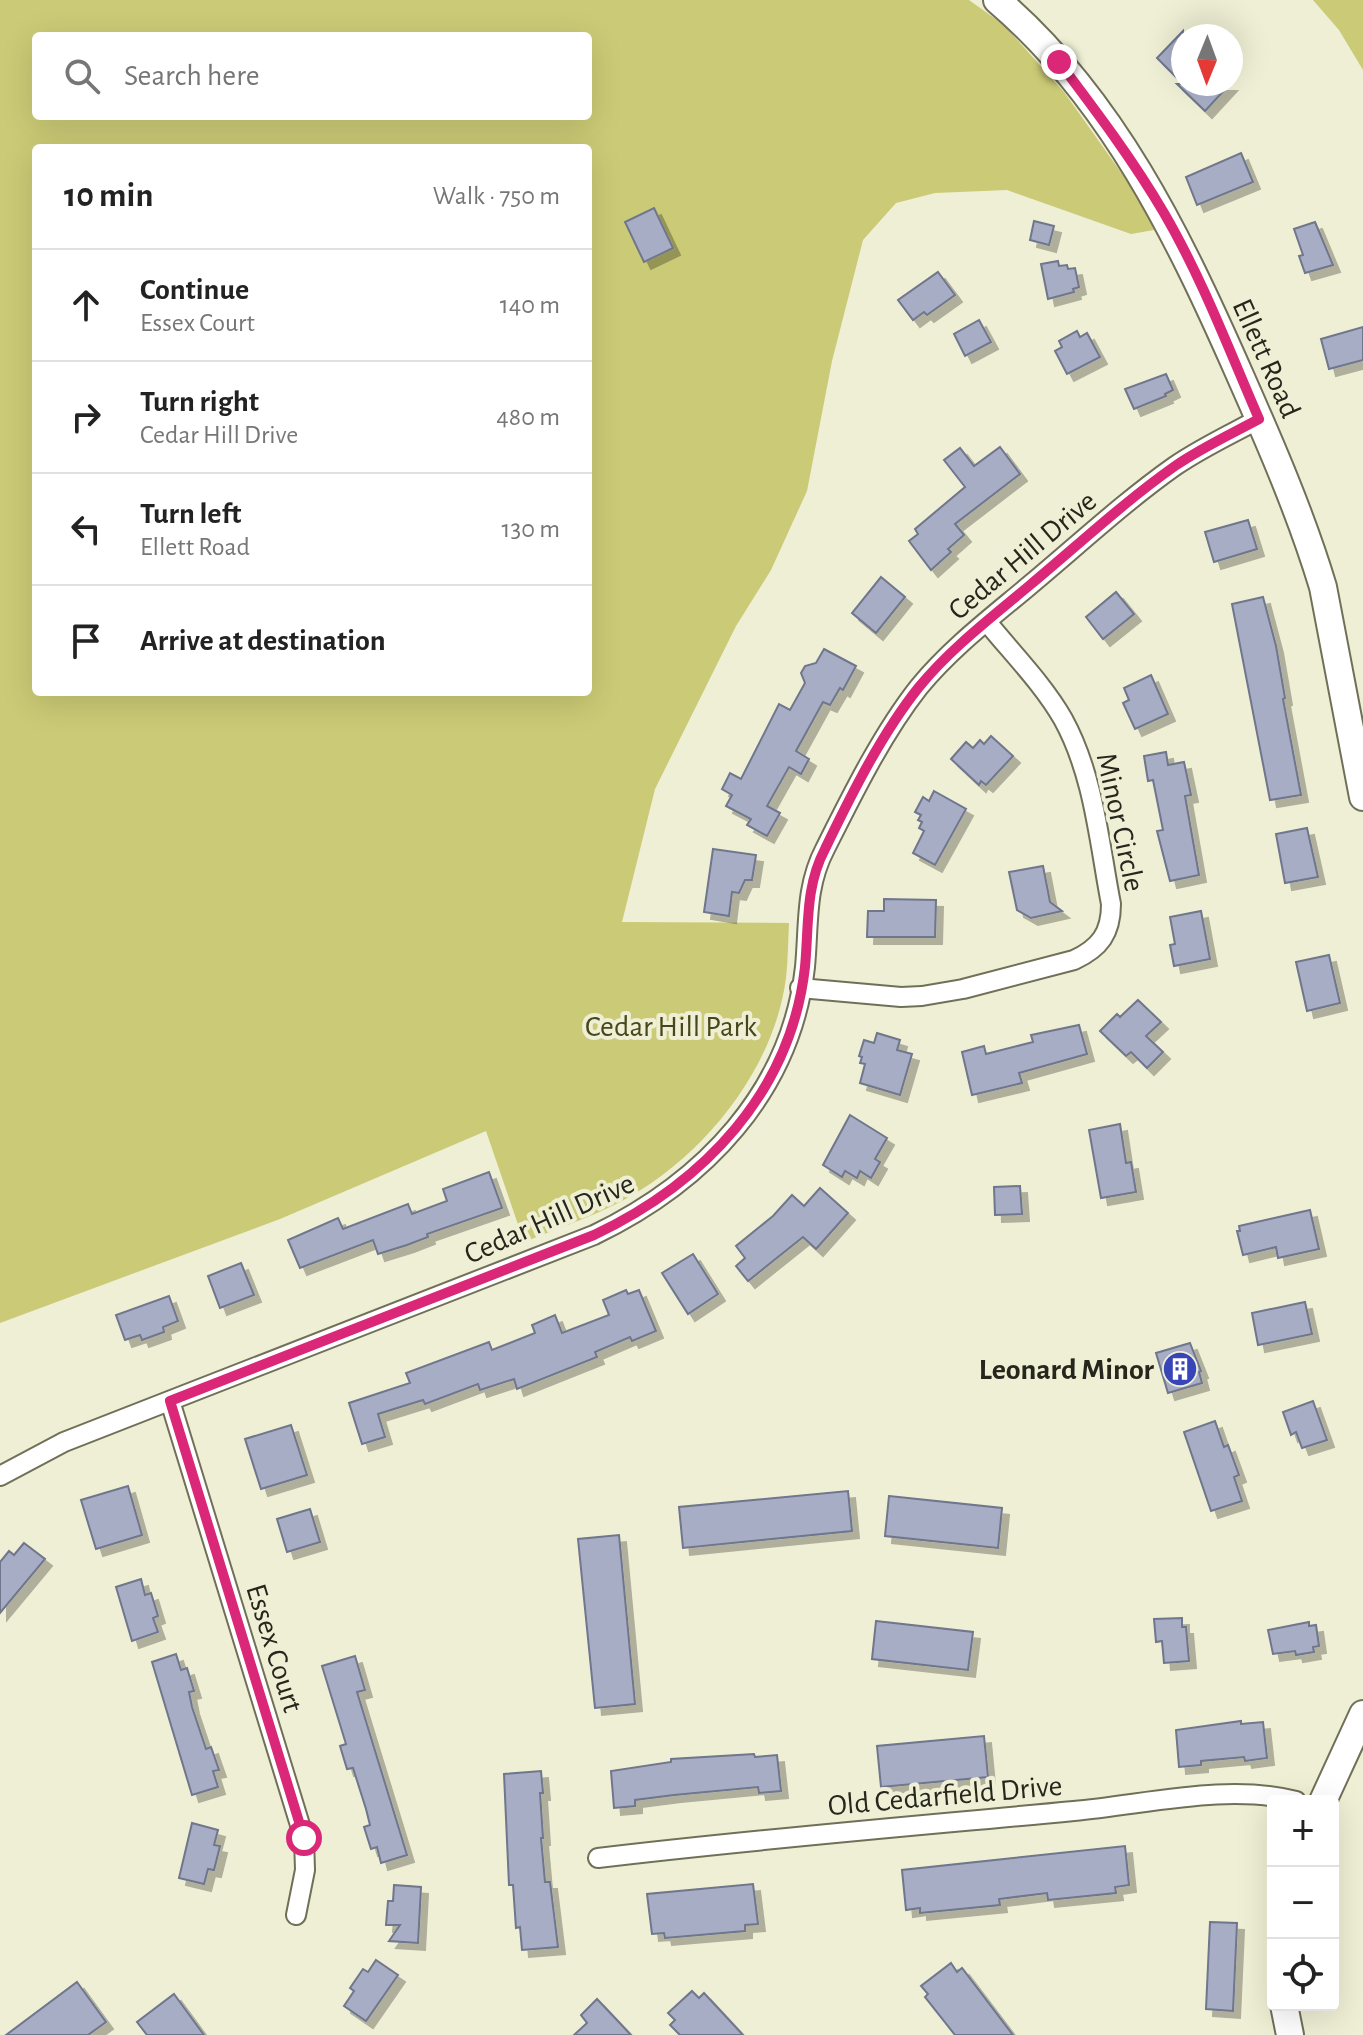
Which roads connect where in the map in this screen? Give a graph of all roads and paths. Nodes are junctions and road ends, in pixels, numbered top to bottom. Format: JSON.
{"nodes":[{"id":1,"x":997,"y":0,"type":"edge"},
{"id":2,"x":1259,"y":419,"type":"junction"},
{"id":3,"x":987,"y":622,"type":"junction"},
{"id":4,"x":1363,"y":797,"type":"edge"},
{"id":5,"x":800,"y":988,"type":"junction"},
{"id":6,"x":170,"y":1401,"type":"junction"},
{"id":7,"x":0,"y":1476,"type":"edge"},
{"id":8,"x":1363,"y":1714,"type":"edge"},
{"id":9,"x":1326,"y":1795,"type":"edge"},
{"id":10,"x":1267,"y":1796,"type":"edge"},
{"id":11,"x":598,"y":1858,"type":"dead end"},
{"id":12,"x":296,"y":1915,"type":"dead end"},
{"id":13,"x":1285,"y":2011,"type":"edge"},
{"id":14,"x":1290,"y":2035,"type":"edge"}],
"edges":[{"from":1,"to":2,"type":"street","name":"Ellett Road"},
{"from":2,"to":3,"type":"street","name":"Cedar Hill Drive"},
{"from":2,"to":4,"type":"street","name":"Ellett Road"},
{"from":3,"to":5,"type":"street","name":"Cedar Hill Drive"},
{"from":3,"to":5,"type":"street","name":"Minor Circle"},
{"from":5,"to":6,"type":"street","name":"Cedar Hill Drive"},
{"from":6,"to":7,"type":"street","name":"Cedar Hill Drive"},
{"from":6,"to":12,"type":"street","name":"Essex Court"},
{"from":8,"to":9,"type":"street"},
{"from":10,"to":11,"type":"street","name":"Old Cedarfield Drive"},
{"from":13,"to":14,"type":"street"}]}
